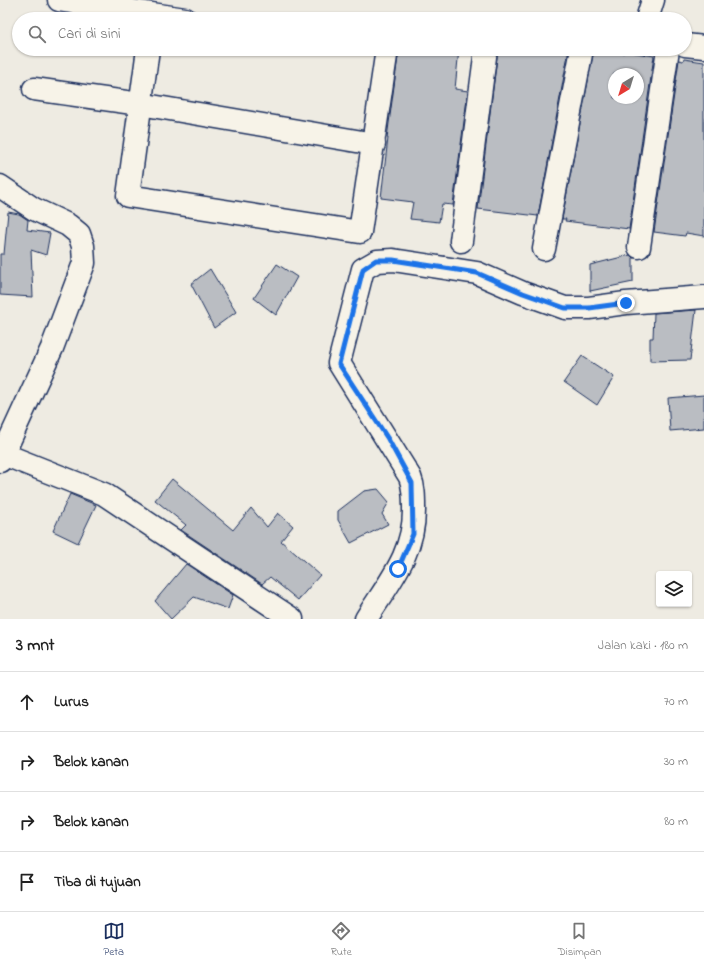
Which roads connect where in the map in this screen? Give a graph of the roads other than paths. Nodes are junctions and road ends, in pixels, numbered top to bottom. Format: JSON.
{"nodes":[{"id":1,"x":59,"y":0,"type":"edge"},
{"id":2,"x":653,"y":0,"type":"edge"},
{"id":3,"x":125,"y":12,"type":"edge"},
{"id":4,"x":649,"y":12,"type":"edge"},
{"id":5,"x":692,"y":46,"type":"edge"},
{"id":6,"x":704,"y":47,"type":"edge"},
{"id":7,"x":147,"y":56,"type":"edge"},
{"id":8,"x":386,"y":56,"type":"edge"},
{"id":9,"x":485,"y":56,"type":"edge"},
{"id":10,"x":581,"y":56,"type":"edge"},
{"id":11,"x":667,"y":56,"type":"edge"},
{"id":12,"x":34,"y":89,"type":"dead end"},
{"id":13,"x":140,"y":104,"type":"junction"},
{"id":14,"x":374,"y":144,"type":"junction"},
{"id":15,"x":0,"y":186,"type":"edge"},
{"id":16,"x":461,"y":242,"type":"dead end"},
{"id":17,"x":639,"y":247,"type":"dead end"},
{"id":18,"x":544,"y":249,"type":"dead end"},
{"id":19,"x":704,"y":297,"type":"edge"},
{"id":20,"x":1,"y":457,"type":"edge"},
{"id":21,"x":292,"y":619,"type":"edge"},
{"id":22,"x":366,"y":619,"type":"edge"}],
"edges":[{"from":1,"to":3,"type":"street"},
{"from":2,"to":4,"type":"street"},
{"from":5,"to":6,"type":"street"},
{"from":7,"to":13,"type":"street"},
{"from":8,"to":14,"type":"street"},
{"from":9,"to":16,"type":"street"},
{"from":10,"to":18,"type":"street"},
{"from":11,"to":17,"type":"street"},
{"from":12,"to":13,"type":"street"},
{"from":13,"to":14,"type":"street"},
{"from":13,"to":14,"type":"street"},
{"from":15,"to":20,"type":"street"},
{"from":19,"to":22,"type":"street"},
{"from":20,"to":21,"type":"street"}]}
